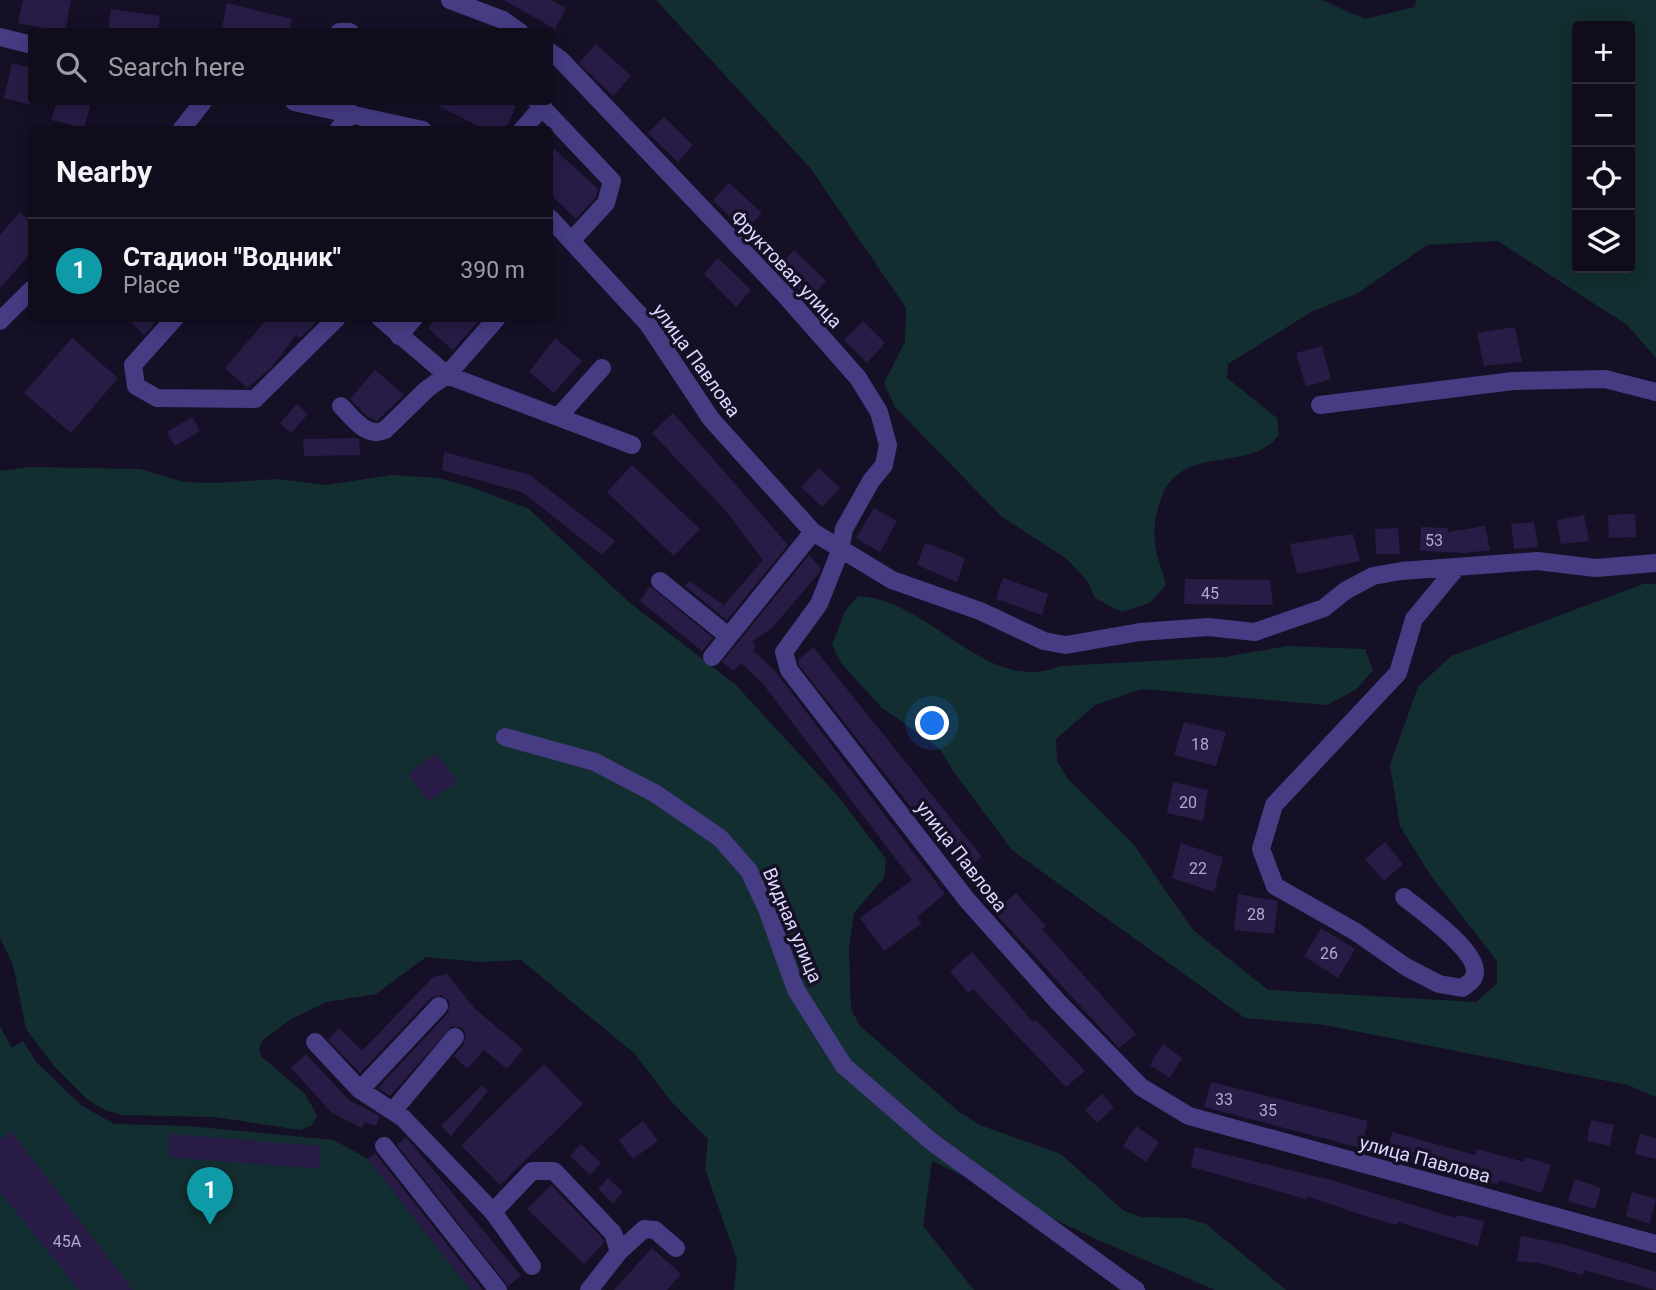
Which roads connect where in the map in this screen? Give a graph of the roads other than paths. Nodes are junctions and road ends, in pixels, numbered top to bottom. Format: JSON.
{"nodes":[{"id":1,"x":450,"y":0,"type":"edge"},
{"id":2,"x":514,"y":28,"type":"edge"},
{"id":3,"x":0,"y":37,"type":"edge"},
{"id":4,"x":28,"y":44,"type":"edge"},
{"id":5,"x":553,"y":54,"type":"edge"},
{"id":6,"x":201,"y":105,"type":"edge"},
{"id":7,"x":322,"y":105,"type":"edge"},
{"id":8,"x":539,"y":105,"type":"edge"},
{"id":9,"x":541,"y":105,"type":"edge"},
{"id":10,"x":351,"y":113,"type":"junction"},
{"id":11,"x":184,"y":126,"type":"edge"},
{"id":12,"x":341,"y":126,"type":"edge"},
{"id":13,"x":406,"y":126,"type":"edge"},
{"id":14,"x":525,"y":126,"type":"edge"},
{"id":15,"x":553,"y":221,"type":"edge"},
{"id":16,"x":572,"y":240,"type":"junction"},
{"id":17,"x":28,"y":293,"type":"edge"},
{"id":18,"x":0,"y":321,"type":"edge"},
{"id":19,"x":170,"y":322,"type":"edge"},
{"id":20,"x":333,"y":322,"type":"edge"},
{"id":21,"x":384,"y":322,"type":"edge"},
{"id":22,"x":411,"y":322,"type":"edge"},
{"id":23,"x":493,"y":322,"type":"edge"},
{"id":24,"x":399,"y":336,"type":"junction"},
{"id":25,"x":602,"y":368,"type":"dead end"},
{"id":26,"x":447,"y":375,"type":"junction"},
{"id":27,"x":1656,"y":392,"type":"edge"},
{"id":28,"x":1320,"y":405,"type":"dead end"},
{"id":29,"x":341,"y":406,"type":"dead end"},
{"id":30,"x":558,"y":418,"type":"junction"},
{"id":31,"x":632,"y":445,"type":"dead end"},
{"id":32,"x":813,"y":532,"type":"junction"},
{"id":33,"x":840,"y":551,"type":"junction"},
{"id":34,"x":1656,"y":563,"type":"edge"},
{"id":35,"x":1457,"y":566,"type":"junction"},
{"id":36,"x":660,"y":581,"type":"dead end"},
{"id":37,"x":728,"y":636,"type":"junction"},
{"id":38,"x":712,"y":657,"type":"dead end"},
{"id":39,"x":505,"y":737,"type":"dead end"},
{"id":40,"x":1404,"y":897,"type":"dead end"},
{"id":41,"x":439,"y":1006,"type":"dead end"},
{"id":42,"x":455,"y":1037,"type":"dead end"},
{"id":43,"x":315,"y":1042,"type":"dead end"},
{"id":44,"x":360,"y":1090,"type":"junction"},
{"id":45,"x":393,"y":1111,"type":"junction"},
{"id":46,"x":384,"y":1146,"type":"dead end"},
{"id":47,"x":493,"y":1212,"type":"junction"},
{"id":48,"x":1656,"y":1244,"type":"edge"},
{"id":49,"x":676,"y":1248,"type":"dead end"},
{"id":50,"x":619,"y":1252,"type":"junction"},
{"id":51,"x":532,"y":1266,"type":"dead end"},
{"id":52,"x":498,"y":1290,"type":"edge"},
{"id":53,"x":589,"y":1290,"type":"edge"},
{"id":54,"x":1136,"y":1290,"type":"edge"}],
"edges":[{"from":1,"to":2,"type":"street"},
{"from":3,"to":4,"type":"street"},
{"from":5,"to":33,"type":"street","name":"Фруктовая улица"},
{"from":6,"to":11,"type":"street"},
{"from":7,"to":10,"type":"street"},
{"from":8,"to":14,"type":"street"},
{"from":9,"to":16,"type":"street"},
{"from":10,"to":12,"type":"street"},
{"from":10,"to":13,"type":"street"},
{"from":15,"to":16,"type":"street","name":"улица Павлова"},
{"from":16,"to":32,"type":"street","name":"улица Павлова"},
{"from":17,"to":18,"type":"street"},
{"from":19,"to":20,"type":"street"},
{"from":21,"to":24,"type":"street"},
{"from":22,"to":24,"type":"street"},
{"from":23,"to":26,"type":"street"},
{"from":24,"to":26,"type":"street"},
{"from":25,"to":30,"type":"street"},
{"from":26,"to":29,"type":"street"},
{"from":26,"to":30,"type":"street"},
{"from":27,"to":28,"type":"street"},
{"from":30,"to":31,"type":"street"},
{"from":32,"to":33,"type":"street","name":"улица Павлова"},
{"from":32,"to":37,"type":"street"},
{"from":33,"to":35,"type":"street"},
{"from":33,"to":48,"type":"street","name":"улица Павлова"},
{"from":34,"to":35,"type":"street"},
{"from":35,"to":40,"type":"street"},
{"from":36,"to":37,"type":"street"},
{"from":37,"to":38,"type":"street"},
{"from":39,"to":54,"type":"street","name":"Видная улица"},
{"from":41,"to":44,"type":"street"},
{"from":42,"to":45,"type":"street"},
{"from":43,"to":44,"type":"street"},
{"from":44,"to":45,"type":"street"},
{"from":45,"to":47,"type":"street"},
{"from":46,"to":52,"type":"street"},
{"from":47,"to":50,"type":"street"},
{"from":47,"to":51,"type":"street"},
{"from":49,"to":50,"type":"street"},
{"from":50,"to":53,"type":"street"}]}
